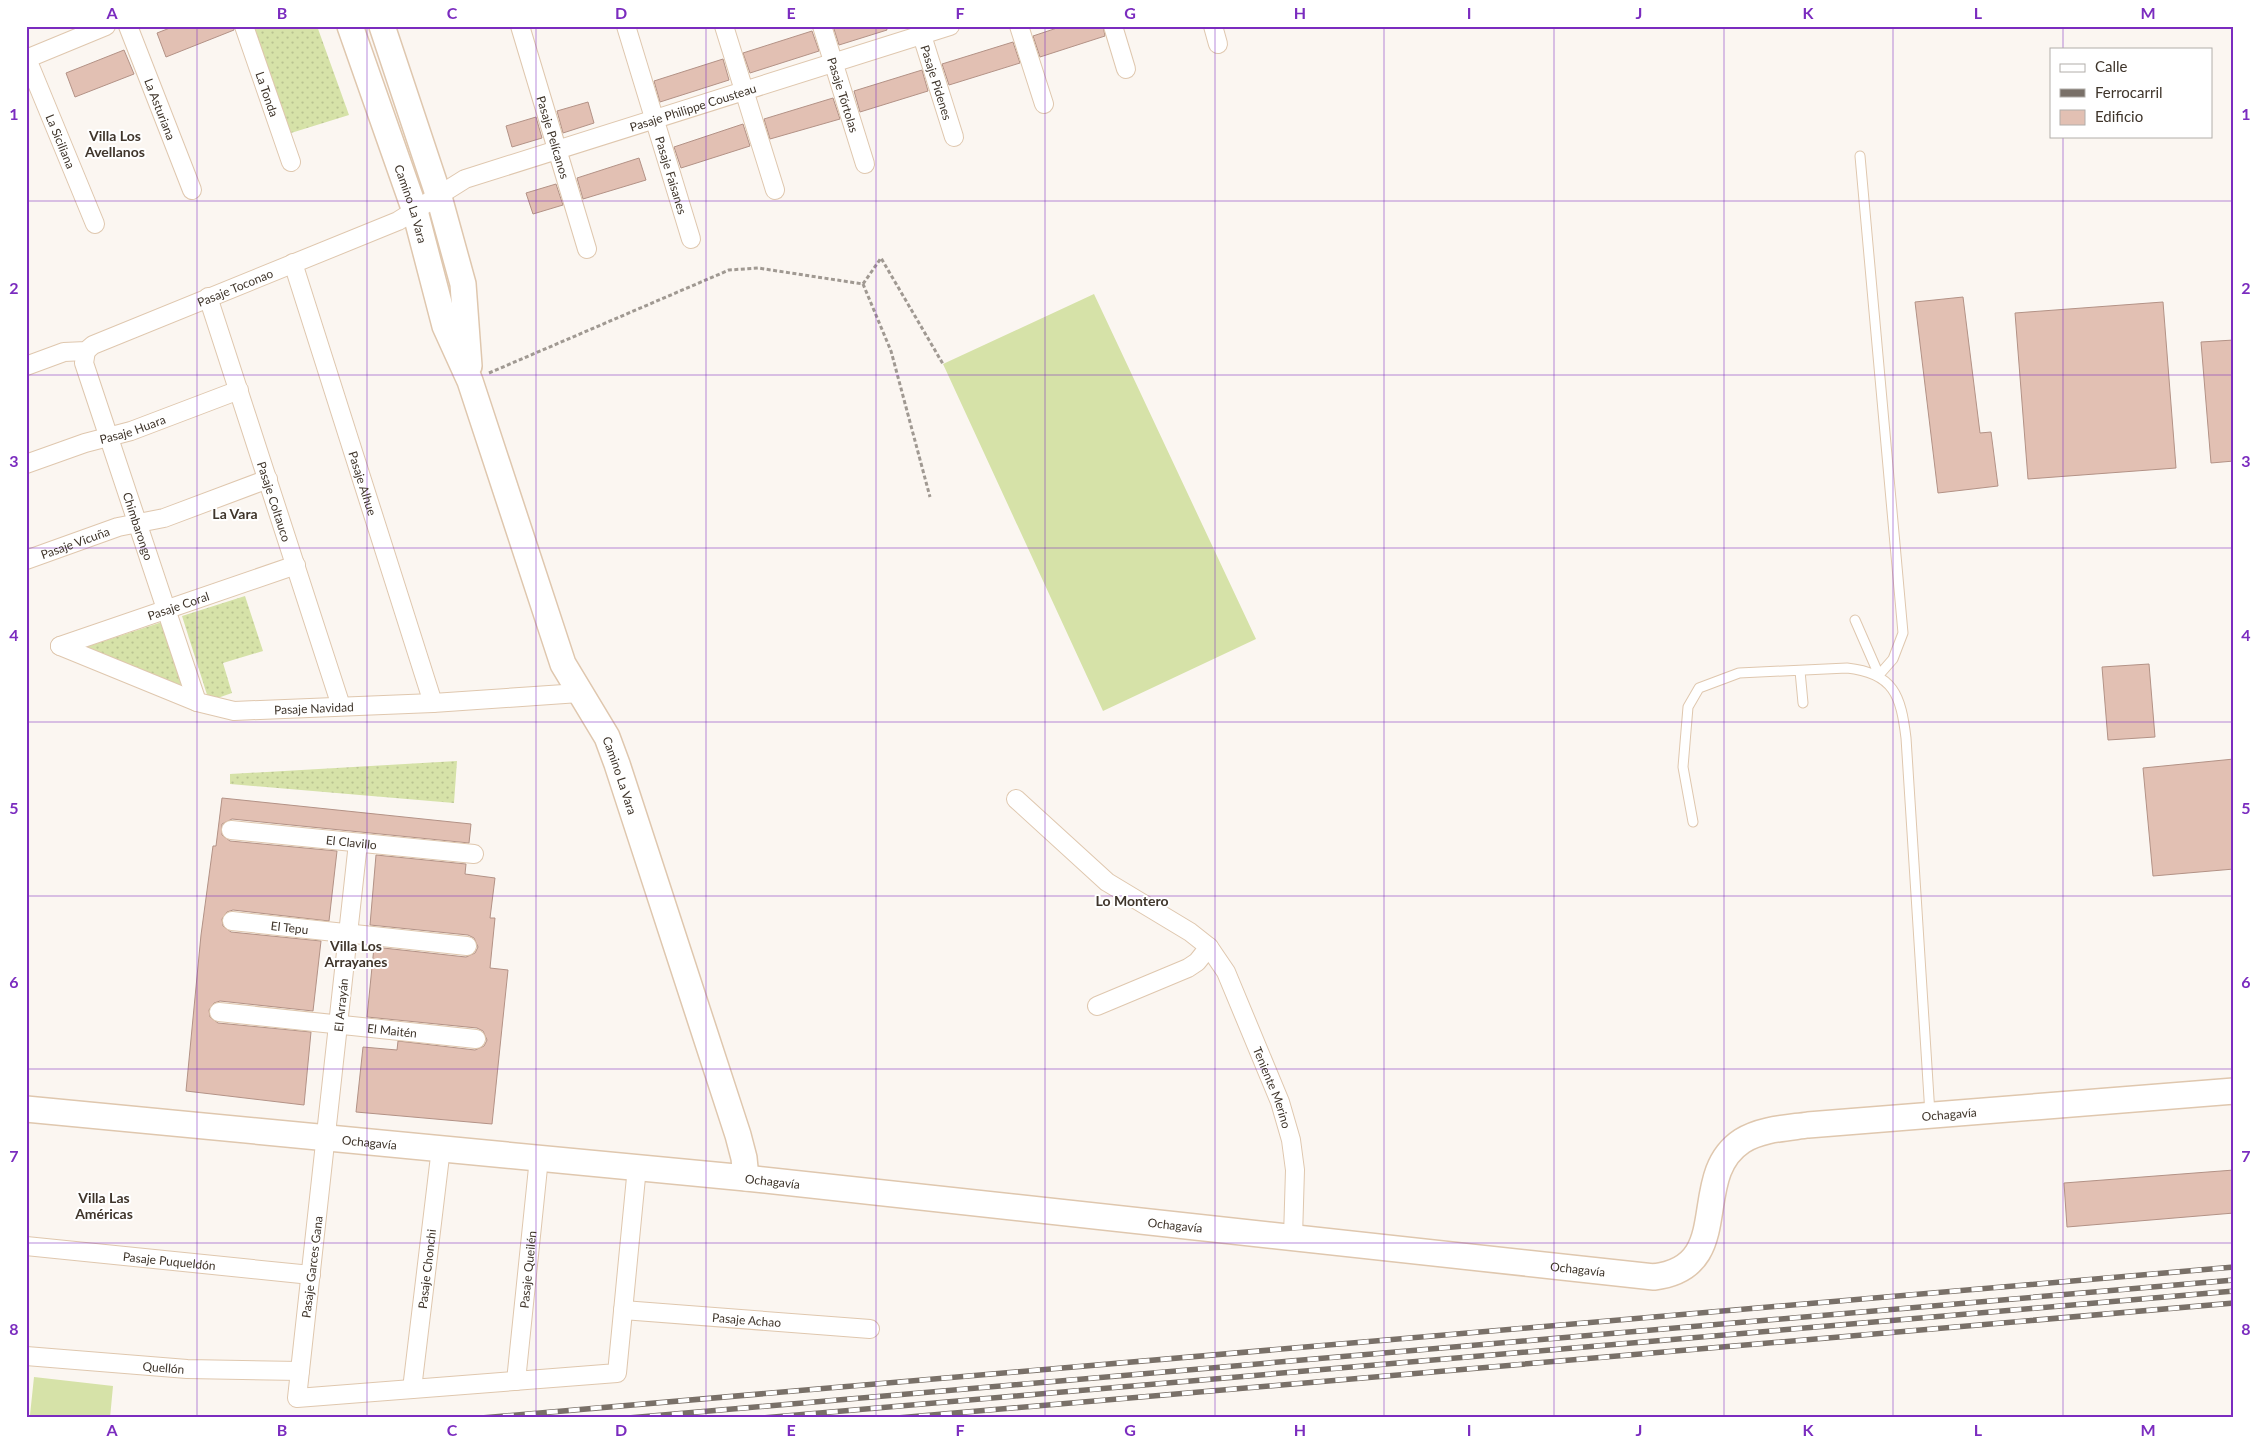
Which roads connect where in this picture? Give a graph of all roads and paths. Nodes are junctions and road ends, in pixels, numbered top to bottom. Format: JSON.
{"nodes":[{"id":1,"x":106,"y":26,"type":"edge"},
{"id":2,"x":128,"y":26,"type":"edge"},
{"id":3,"x":244,"y":26,"type":"edge"},
{"id":4,"x":350,"y":26,"type":"edge"},
{"id":5,"x":382,"y":26,"type":"edge"},
{"id":6,"x":520,"y":26,"type":"edge"},
{"id":7,"x":626,"y":26,"type":"edge"},
{"id":8,"x":724,"y":26,"type":"edge"},
{"id":9,"x":822,"y":26,"type":"edge"},
{"id":10,"x":950,"y":26,"type":"edge"},
{"id":11,"x":1019,"y":26,"type":"edge"},
{"id":12,"x":1113,"y":26,"type":"edge"},
{"id":13,"x":1213,"y":26,"type":"edge"},
{"id":14,"x":921,"y":31,"type":"edge"},
{"id":15,"x":1218,"y":44,"type":"dead end"},
{"id":16,"x":26,"y":59,"type":"edge"},
{"id":17,"x":833,"y":63,"type":"junction"},
{"id":18,"x":1126,"y":69,"type":"dead end"},
{"id":19,"x":745,"y":91,"type":"junction"},
{"id":20,"x":1044,"y":104,"type":"dead end"},
{"id":21,"x":654,"y":119,"type":"junction"},
{"id":22,"x":954,"y":137,"type":"dead end"},
{"id":23,"x":557,"y":150,"type":"junction"},
{"id":24,"x":1860,"y":156,"type":"dead end"},
{"id":25,"x":291,"y":162,"type":"dead end"},
{"id":26,"x":865,"y":164,"type":"dead end"},
{"id":27,"x":192,"y":190,"type":"dead end"},
{"id":28,"x":775,"y":190,"type":"dead end"},
{"id":29,"x":440,"y":197,"type":"junction"},
{"id":30,"x":415,"y":211,"type":"junction"},
{"id":31,"x":95,"y":224,"type":"dead end"},
{"id":32,"x":691,"y":239,"type":"dead end"},
{"id":33,"x":587,"y":249,"type":"dead end"},
{"id":34,"x":294,"y":263,"type":"junction"},
{"id":35,"x":863,"y":284,"type":"junction"},
{"id":36,"x":208,"y":297,"type":"junction"},
{"id":37,"x":86,"y":351,"type":"junction"},
{"id":38,"x":943,"y":364,"type":"dead end"},
{"id":39,"x":26,"y":366,"type":"edge"},
{"id":40,"x":470,"y":381,"type":"junction"},
{"id":41,"x":238,"y":390,"type":"junction"},
{"id":42,"x":109,"y":437,"type":"junction"},
{"id":43,"x":26,"y":464,"type":"edge"},
{"id":44,"x":268,"y":479,"type":"junction"},
{"id":45,"x":930,"y":497,"type":"dead end"},
{"id":46,"x":137,"y":523,"type":"junction"},
{"id":47,"x":26,"y":560,"type":"edge"},
{"id":48,"x":296,"y":565,"type":"junction"},
{"id":49,"x":166,"y":610,"type":"junction"},
{"id":50,"x":1855,"y":620,"type":"dead end"},
{"id":51,"x":60,"y":646,"type":"joint"},
{"id":52,"x":1800,"y":671,"type":"junction"},
{"id":53,"x":1879,"y":675,"type":"junction"},
{"id":54,"x":578,"y":693,"type":"junction"},
{"id":55,"x":197,"y":702,"type":"junction"},
{"id":56,"x":433,"y":703,"type":"junction"},
{"id":57,"x":1803,"y":703,"type":"dead end"},
{"id":58,"x":341,"y":706,"type":"junction"},
{"id":59,"x":1016,"y":799,"type":"dead end"},
{"id":60,"x":1693,"y":822,"type":"dead end"},
{"id":61,"x":230,"y":830,"type":"dead end"},
{"id":62,"x":358,"y":843,"type":"junction"},
{"id":63,"x":474,"y":854,"type":"dead end"},
{"id":64,"x":232,"y":921,"type":"dead end"},
{"id":65,"x":349,"y":934,"type":"junction"},
{"id":66,"x":467,"y":946,"type":"dead end"},
{"id":67,"x":1209,"y":947,"type":"junction"},
{"id":68,"x":1097,"y":1006,"type":"dead end"},
{"id":69,"x":219,"y":1012,"type":"dead end"},
{"id":70,"x":339,"y":1025,"type":"junction"},
{"id":71,"x":476,"y":1039,"type":"dead end"},
{"id":72,"x":2234,"y":1091,"type":"edge"},
{"id":73,"x":26,"y":1108,"type":"edge"},
{"id":74,"x":1930,"y":1115,"type":"junction"},
{"id":75,"x":328,"y":1137,"type":"junction"},
{"id":76,"x":441,"y":1148,"type":"junction"},
{"id":77,"x":539,"y":1158,"type":"junction"},
{"id":78,"x":637,"y":1167,"type":"junction"},
{"id":79,"x":746,"y":1178,"type":"junction"},
{"id":80,"x":1293,"y":1237,"type":"junction"},
{"id":81,"x":26,"y":1246,"type":"edge"},
{"id":82,"x":311,"y":1276,"type":"junction"},
{"id":83,"x":623,"y":1310,"type":"junction"},
{"id":84,"x":870,"y":1329,"type":"dead end"},
{"id":85,"x":26,"y":1356,"type":"edge"},
{"id":86,"x":300,"y":1371,"type":"junction"},
{"id":87,"x":516,"y":1381,"type":"junction"},
{"id":88,"x":412,"y":1389,"type":"junction"}],
"edges":[{"from":1,"to":16,"type":"street"},
{"from":2,"to":27,"type":"street","name":"La Asturiana"},
{"from":3,"to":25,"type":"street","name":"La Tonda"},
{"from":4,"to":30,"type":"main road","name":"Camino La Vara"},
{"from":5,"to":29,"type":"main road","name":"Camino La Vara"},
{"from":6,"to":23,"type":"street","name":"Pasaje Pelícanos"},
{"from":7,"to":21,"type":"street","name":"Pasaje Faisanes"},
{"from":8,"to":19,"type":"street"},
{"from":9,"to":17,"type":"street","name":"Pasaje Tórtolas"},
{"from":10,"to":14,"type":"street","name":"Pasaje Philippe Cousteau"},
{"from":11,"to":20,"type":"street"},
{"from":12,"to":18,"type":"street"},
{"from":13,"to":15,"type":"street"},
{"from":14,"to":17,"type":"street","name":"Pasaje Philippe Cousteau"},
{"from":14,"to":22,"type":"street","name":"Pasaje Pidenes"},
{"from":16,"to":31,"type":"street","name":"La Siciliana"},
{"from":17,"to":19,"type":"street","name":"Pasaje Philippe Cousteau"},
{"from":17,"to":26,"type":"street","name":"Pasaje Tórtolas"},
{"from":19,"to":21,"type":"street","name":"Pasaje Philippe Cousteau"},
{"from":19,"to":28,"type":"street"},
{"from":21,"to":23,"type":"street","name":"Pasaje Philippe Cousteau"},
{"from":21,"to":32,"type":"street","name":"Pasaje Faisanes"},
{"from":23,"to":29,"type":"street","name":"Pasaje Philippe Cousteau"},
{"from":23,"to":33,"type":"street","name":"Pasaje Pelícanos"},
{"from":24,"to":53,"type":"lane"},
{"from":29,"to":30,"type":"street","name":"Pasaje Toconao"},
{"from":29,"to":40,"type":"main road","name":"Camino La Vara"},
{"from":30,"to":34,"type":"street","name":"Pasaje Toconao"},
{"from":30,"to":40,"type":"main road","name":"Camino La Vara"},
{"from":34,"to":36,"type":"street","name":"Pasaje Toconao"},
{"from":34,"to":56,"type":"street","name":"Pasaje Alhue"},
{"from":35,"to":38,"type":"path"},
{"from":35,"to":40,"type":"path"},
{"from":35,"to":45,"type":"path"},
{"from":36,"to":37,"type":"street","name":"Pasaje Toconao"},
{"from":36,"to":41,"type":"street","name":"Pasaje Coltauco"},
{"from":37,"to":39,"type":"street","name":"Pasaje Toconao"},
{"from":37,"to":42,"type":"street","name":"Chimbarongo"},
{"from":40,"to":54,"type":"main road","name":"Camino La Vara"},
{"from":41,"to":42,"type":"street","name":"Pasaje Huara"},
{"from":41,"to":44,"type":"street","name":"Pasaje Coltauco"},
{"from":42,"to":43,"type":"street","name":"Pasaje Huara"},
{"from":42,"to":46,"type":"street","name":"Chimbarongo"},
{"from":44,"to":46,"type":"street","name":"Pasaje Vicuña"},
{"from":44,"to":48,"type":"street","name":"Pasaje Coltauco"},
{"from":46,"to":47,"type":"street","name":"Pasaje Vicuña"},
{"from":46,"to":49,"type":"street","name":"Chimbarongo"},
{"from":48,"to":49,"type":"street","name":"Pasaje Coral"},
{"from":48,"to":58,"type":"street","name":"Pasaje Coltauco"},
{"from":49,"to":51,"type":"street","name":"Pasaje Coral"},
{"from":49,"to":55,"type":"street","name":"Chimbarongo"},
{"from":50,"to":53,"type":"lane"},
{"from":51,"to":55,"type":"street","name":"Pasaje Navidad"},
{"from":52,"to":53,"type":"lane"},
{"from":52,"to":57,"type":"lane"},
{"from":52,"to":60,"type":"lane"},
{"from":53,"to":74,"type":"lane"},
{"from":54,"to":56,"type":"street","name":"Pasaje Navidad"},
{"from":54,"to":79,"type":"main road","name":"Camino La Vara"},
{"from":55,"to":58,"type":"street","name":"Pasaje Navidad"},
{"from":56,"to":58,"type":"street","name":"Pasaje Navidad"},
{"from":59,"to":67,"type":"street","name":"Teniente Merino"},
{"from":61,"to":62,"type":"street","name":"El Clavillo"},
{"from":62,"to":63,"type":"street","name":"El Clavillo"},
{"from":62,"to":65,"type":"street","name":"El Arrayán"},
{"from":64,"to":65,"type":"street","name":"El Tepu"},
{"from":65,"to":66,"type":"street","name":"El Tepu"},
{"from":65,"to":70,"type":"street","name":"El Arrayán"},
{"from":67,"to":68,"type":"street"},
{"from":67,"to":80,"type":"street","name":"Teniente Merino"},
{"from":69,"to":70,"type":"street","name":"El Maitén"},
{"from":70,"to":71,"type":"street","name":"El Maitén"},
{"from":70,"to":75,"type":"street","name":"El Arrayán"},
{"from":72,"to":74,"type":"main road","name":"Ochagavía"},
{"from":73,"to":75,"type":"main road","name":"Ochagavía"},
{"from":74,"to":80,"type":"main road","name":"Ochagavía"},
{"from":75,"to":76,"type":"main road","name":"Ochagavía"},
{"from":75,"to":82,"type":"street","name":"Pasaje Garces Gana"},
{"from":76,"to":77,"type":"main road","name":"Ochagavía"},
{"from":76,"to":88,"type":"street","name":"Pasaje Chonchi"},
{"from":77,"to":78,"type":"main road","name":"Ochagavía"},
{"from":77,"to":87,"type":"street","name":"Pasaje Queilén"},
{"from":78,"to":79,"type":"main road","name":"Ochagavía"},
{"from":78,"to":83,"type":"street"},
{"from":79,"to":80,"type":"main road","name":"Ochagavía"},
{"from":81,"to":82,"type":"street","name":"Pasaje Puqueldón"},
{"from":82,"to":86,"type":"street","name":"Pasaje Garces Gana"},
{"from":83,"to":84,"type":"street","name":"Pasaje Achao"},
{"from":83,"to":87,"type":"street"},
{"from":85,"to":86,"type":"street","name":"Quellón"},
{"from":86,"to":88,"type":"street","name":"Pasaje Garces Gana"},
{"from":87,"to":88,"type":"street"}]}
